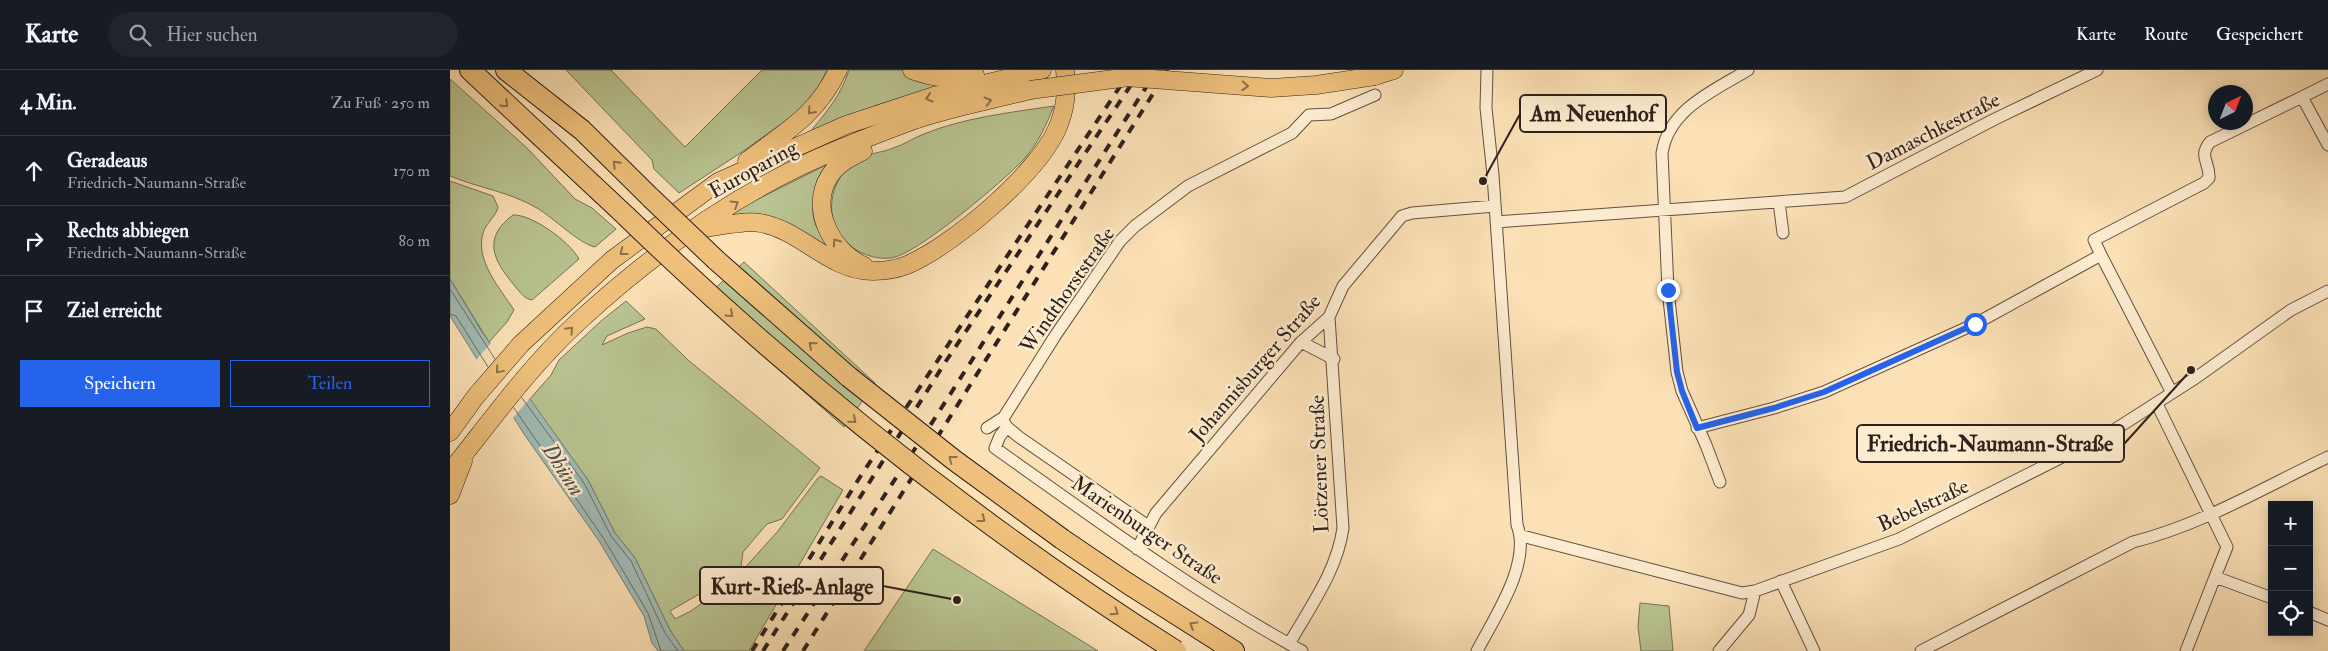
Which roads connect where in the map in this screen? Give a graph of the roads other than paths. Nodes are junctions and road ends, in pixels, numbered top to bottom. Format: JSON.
{"nodes":[{"id":1,"x":470,"y":70,"type":"edge"},
{"id":2,"x":506,"y":70,"type":"edge"},
{"id":3,"x":838,"y":70,"type":"edge"},
{"id":4,"x":912,"y":70,"type":"edge"},
{"id":5,"x":1066,"y":70,"type":"edge"},
{"id":6,"x":1170,"y":70,"type":"edge"},
{"id":7,"x":1394,"y":70,"type":"edge"},
{"id":8,"x":1487,"y":70,"type":"edge"},
{"id":9,"x":1748,"y":70,"type":"edge"},
{"id":10,"x":2097,"y":70,"type":"edge"},
{"id":11,"x":1034,"y":71,"type":"edge"},
{"id":12,"x":1126,"y":77,"type":"junction"},
{"id":13,"x":2328,"y":84,"type":"edge"},
{"id":14,"x":1376,"y":95,"type":"dead end"},
{"id":15,"x":2302,"y":96,"type":"junction"},
{"id":16,"x":907,"y":123,"type":"junction"},
{"id":17,"x":2328,"y":145,"type":"edge"},
{"id":18,"x":718,"y":182,"type":"junction"},
{"id":19,"x":1780,"y":202,"type":"junction"},
{"id":20,"x":1495,"y":206,"type":"junction"},
{"id":21,"x":1665,"y":209,"type":"junction"},
{"id":22,"x":1496,"y":222,"type":"junction"},
{"id":23,"x":694,"y":230,"type":"junction"},
{"id":24,"x":1783,"y":233,"type":"dead end"},
{"id":25,"x":2101,"y":255,"type":"junction"},
{"id":26,"x":874,"y":271,"type":"junction"},
{"id":27,"x":2328,"y":291,"type":"edge"},
{"id":28,"x":1329,"y":317,"type":"junction"},
{"id":29,"x":1301,"y":342,"type":"junction"},
{"id":30,"x":1334,"y":359,"type":"junction"},
{"id":31,"x":2172,"y":393,"type":"junction"},
{"id":32,"x":2157,"y":404,"type":"junction"},
{"id":33,"x":1005,"y":422,"type":"junction"},
{"id":34,"x":452,"y":428,"type":"edge"},
{"id":35,"x":987,"y":428,"type":"dead end"},
{"id":36,"x":1697,"y":428,"type":"junction"},
{"id":37,"x":468,"y":449,"type":"junction"},
{"id":38,"x":2328,"y":456,"type":"edge"},
{"id":39,"x":450,"y":472,"type":"edge"},
{"id":40,"x":1720,"y":482,"type":"dead end"},
{"id":41,"x":450,"y":495,"type":"edge"},
{"id":42,"x":2211,"y":513,"type":"junction"},
{"id":43,"x":1148,"y":526,"type":"junction"},
{"id":44,"x":1522,"y":536,"type":"junction"},
{"id":45,"x":1137,"y":548,"type":"junction"},
{"id":46,"x":2215,"y":577,"type":"junction"},
{"id":47,"x":1781,"y":581,"type":"junction"},
{"id":48,"x":1755,"y":591,"type":"junction"},
{"id":49,"x":2268,"y":597,"type":"edge"},
{"id":50,"x":2313,"y":614,"type":"edge"},
{"id":51,"x":2328,"y":620,"type":"edge"},
{"id":52,"x":1289,"y":644,"type":"junction"},
{"id":53,"x":1176,"y":651,"type":"edge"},
{"id":54,"x":1234,"y":651,"type":"edge"},
{"id":55,"x":1302,"y":651,"type":"edge"},
{"id":56,"x":1477,"y":651,"type":"edge"},
{"id":57,"x":1719,"y":651,"type":"edge"},
{"id":58,"x":1814,"y":651,"type":"edge"},
{"id":59,"x":1921,"y":651,"type":"edge"},
{"id":60,"x":2186,"y":651,"type":"edge"}],
"edges":[{"from":1,"to":53,"type":"highway","one_way":true,"bridge":true},
{"from":54,"to":2,"type":"highway","one_way":true,"bridge":true},
{"from":3,"to":18,"type":"highway","one_way":true},
{"from":4,"to":11,"type":"highway"},
{"from":5,"to":26,"type":"highway"},
{"from":6,"to":12,"type":"highway","name":"Europaring","bridge":true},
{"from":12,"to":7,"type":"highway","one_way":true,"bridge":true},
{"from":8,"to":20,"type":"street"},
{"from":9,"to":21,"type":"street"},
{"from":10,"to":19,"type":"street","name":"Damaschkestraße"},
{"from":11,"to":18,"type":"highway","name":"Europaring","one_way":true},
{"from":16,"to":12,"type":"highway","name":"Europaring","one_way":true,"bridge":true},
{"from":13,"to":15,"type":"street"},
{"from":14,"to":33,"type":"street","name":"Windthorststraße"},
{"from":15,"to":17,"type":"street"},
{"from":15,"to":25,"type":"street"},
{"from":23,"to":16,"type":"highway","name":"Europaring","one_way":true},
{"from":26,"to":16,"type":"highway","one_way":true},
{"from":18,"to":34,"type":"highway","name":"Europaring","one_way":true},
{"from":19,"to":21,"type":"street","name":"Damaschkestraße"},
{"from":19,"to":24,"type":"street"},
{"from":20,"to":22,"type":"street"},
{"from":20,"to":28,"type":"street","name":"Johannisburger Straße"},
{"from":21,"to":22,"type":"street","name":"Damaschkestraße"},
{"from":21,"to":36,"type":"street"},
{"from":22,"to":44,"type":"street"},
{"from":23,"to":26,"type":"highway"},
{"from":37,"to":23,"type":"highway","name":"Europaring","one_way":true},
{"from":25,"to":31,"type":"street"},
{"from":25,"to":36,"type":"street"},
{"from":27,"to":31,"type":"street","name":"Bebelstraße"},
{"from":28,"to":29,"type":"street","name":"Johannisburger Straße"},
{"from":28,"to":30,"type":"street","name":"Lötzener Straße"},
{"from":29,"to":30,"type":"street"},
{"from":29,"to":43,"type":"street","name":"Johannisburger Straße"},
{"from":30,"to":52,"type":"street","name":"Lötzener Straße"},
{"from":31,"to":32,"type":"street","name":"Bebelstraße"},
{"from":32,"to":42,"type":"street"},
{"from":32,"to":47,"type":"street","name":"Bebelstraße"},
{"from":33,"to":35,"type":"street","name":"Windthorststraße"},
{"from":33,"to":43,"type":"street","name":"Marienburger Straße"},
{"from":33,"to":45,"type":"street","name":"Marienburger Straße"},
{"from":36,"to":40,"type":"street"},
{"from":37,"to":39,"type":"highway","name":"Europaring"},
{"from":37,"to":41,"type":"highway"},
{"from":38,"to":42,"type":"street"},
{"from":42,"to":46,"type":"street"},
{"from":42,"to":59,"type":"street"},
{"from":43,"to":45,"type":"street","name":"Johannisburger Straße"},
{"from":44,"to":48,"type":"street","name":"Bebelstraße"},
{"from":44,"to":56,"type":"street"},
{"from":45,"to":52,"type":"street","name":"Marienburger Straße"},
{"from":46,"to":49,"type":"street"},
{"from":46,"to":60,"type":"street"},
{"from":47,"to":48,"type":"street","name":"Bebelstraße"},
{"from":47,"to":58,"type":"street"},
{"from":48,"to":57,"type":"street"},
{"from":50,"to":51,"type":"street"},
{"from":52,"to":55,"type":"street","name":"Marienburger Straße"}]}
